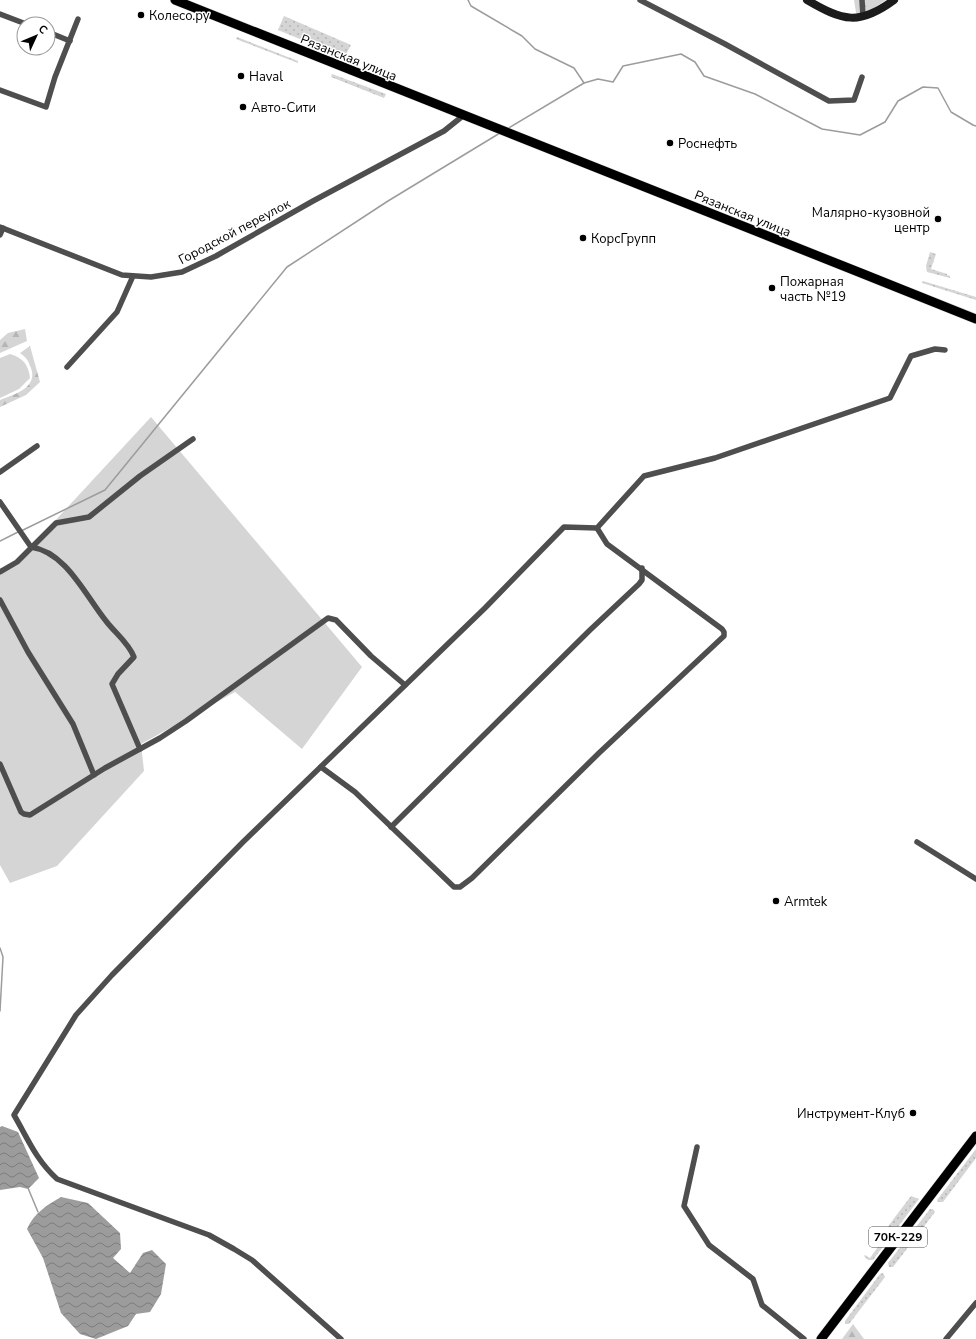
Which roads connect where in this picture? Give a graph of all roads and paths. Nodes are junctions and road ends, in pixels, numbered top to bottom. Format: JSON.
{"nodes":[{"id":1,"x":175,"y":0,"type":"edge"},
{"id":2,"x":640,"y":0,"type":"edge"},
{"id":3,"x":807,"y":0,"type":"edge"},
{"id":4,"x":862,"y":0,"type":"edge"},
{"id":5,"x":894,"y":0,"type":"edge"},
{"id":6,"x":0,"y":14,"type":"edge"},
{"id":7,"x":863,"y":16,"type":"junction"},
{"id":8,"x":78,"y":19,"type":"dead end"},
{"id":9,"x":16,"y":20,"type":"edge"},
{"id":10,"x":56,"y":35,"type":"edge"},
{"id":11,"x":70,"y":41,"type":"junction"},
{"id":12,"x":862,"y":77,"type":"dead end"},
{"id":13,"x":0,"y":90,"type":"edge"},
{"id":14,"x":464,"y":115,"type":"junction"},
{"id":15,"x":1,"y":227,"type":"edge"},
{"id":16,"x":0,"y":235,"type":"edge"},
{"id":17,"x":133,"y":276,"type":"junction"},
{"id":18,"x":976,"y":319,"type":"edge"},
{"id":19,"x":945,"y":350,"type":"dead end"},
{"id":20,"x":67,"y":367,"type":"dead end"},
{"id":21,"x":193,"y":439,"type":"dead end"},
{"id":22,"x":37,"y":446,"type":"dead end"},
{"id":23,"x":0,"y":472,"type":"edge"},
{"id":24,"x":0,"y":502,"type":"edge"},
{"id":25,"x":597,"y":528,"type":"junction"},
{"id":26,"x":31,"y":547,"type":"junction"},
{"id":27,"x":642,"y":568,"type":"junction"},
{"id":28,"x":0,"y":572,"type":"edge"},
{"id":29,"x":0,"y":600,"type":"edge"},
{"id":30,"x":405,"y":686,"type":"junction"},
{"id":31,"x":140,"y":749,"type":"junction"},
{"id":32,"x":0,"y":764,"type":"edge"},
{"id":33,"x":321,"y":767,"type":"junction"},
{"id":34,"x":94,"y":775,"type":"junction"},
{"id":35,"x":391,"y":827,"type":"junction"},
{"id":36,"x":916,"y":842,"type":"dead end"},
{"id":37,"x":976,"y":879,"type":"edge"},
{"id":38,"x":976,"y":1136,"type":"edge"},
{"id":39,"x":697,"y":1147,"type":"dead end"},
{"id":40,"x":976,"y":1303,"type":"edge"},
{"id":41,"x":341,"y":1339,"type":"edge"},
{"id":42,"x":804,"y":1339,"type":"edge"},
{"id":43,"x":821,"y":1339,"type":"edge"},
{"id":44,"x":946,"y":1339,"type":"edge"}],
"edges":[{"from":1,"to":14,"type":"main road","name":"Рязанская улица"},
{"from":2,"to":12,"type":"street"},
{"from":3,"to":7,"type":"street"},
{"from":4,"to":7,"type":"street"},
{"from":5,"to":7,"type":"street"},
{"from":6,"to":9,"type":"street"},
{"from":8,"to":11,"type":"street"},
{"from":10,"to":11,"type":"street"},
{"from":11,"to":13,"type":"street"},
{"from":14,"to":17,"type":"street","name":"Городской переулок"},
{"from":14,"to":18,"type":"main road","name":"Рязанская улица"},
{"from":15,"to":16,"type":"street"},
{"from":15,"to":17,"type":"street","name":"Городской переулок"},
{"from":17,"to":20,"type":"street"},
{"from":19,"to":25,"type":"street"},
{"from":21,"to":26,"type":"street"},
{"from":22,"to":23,"type":"street"},
{"from":24,"to":26,"type":"street"},
{"from":25,"to":27,"type":"street"},
{"from":25,"to":30,"type":"street"},
{"from":26,"to":28,"type":"street"},
{"from":26,"to":31,"type":"street"},
{"from":27,"to":35,"type":"street"},
{"from":27,"to":35,"type":"street"},
{"from":29,"to":34,"type":"street"},
{"from":30,"to":31,"type":"street"},
{"from":30,"to":33,"type":"street"},
{"from":31,"to":34,"type":"street"},
{"from":32,"to":34,"type":"street"},
{"from":33,"to":35,"type":"street"},
{"from":33,"to":41,"type":"street"},
{"from":36,"to":37,"type":"street"},
{"from":38,"to":43,"type":"main road","number":"70К-229"},
{"from":39,"to":42,"type":"street"},
{"from":40,"to":44,"type":"street"}]}
